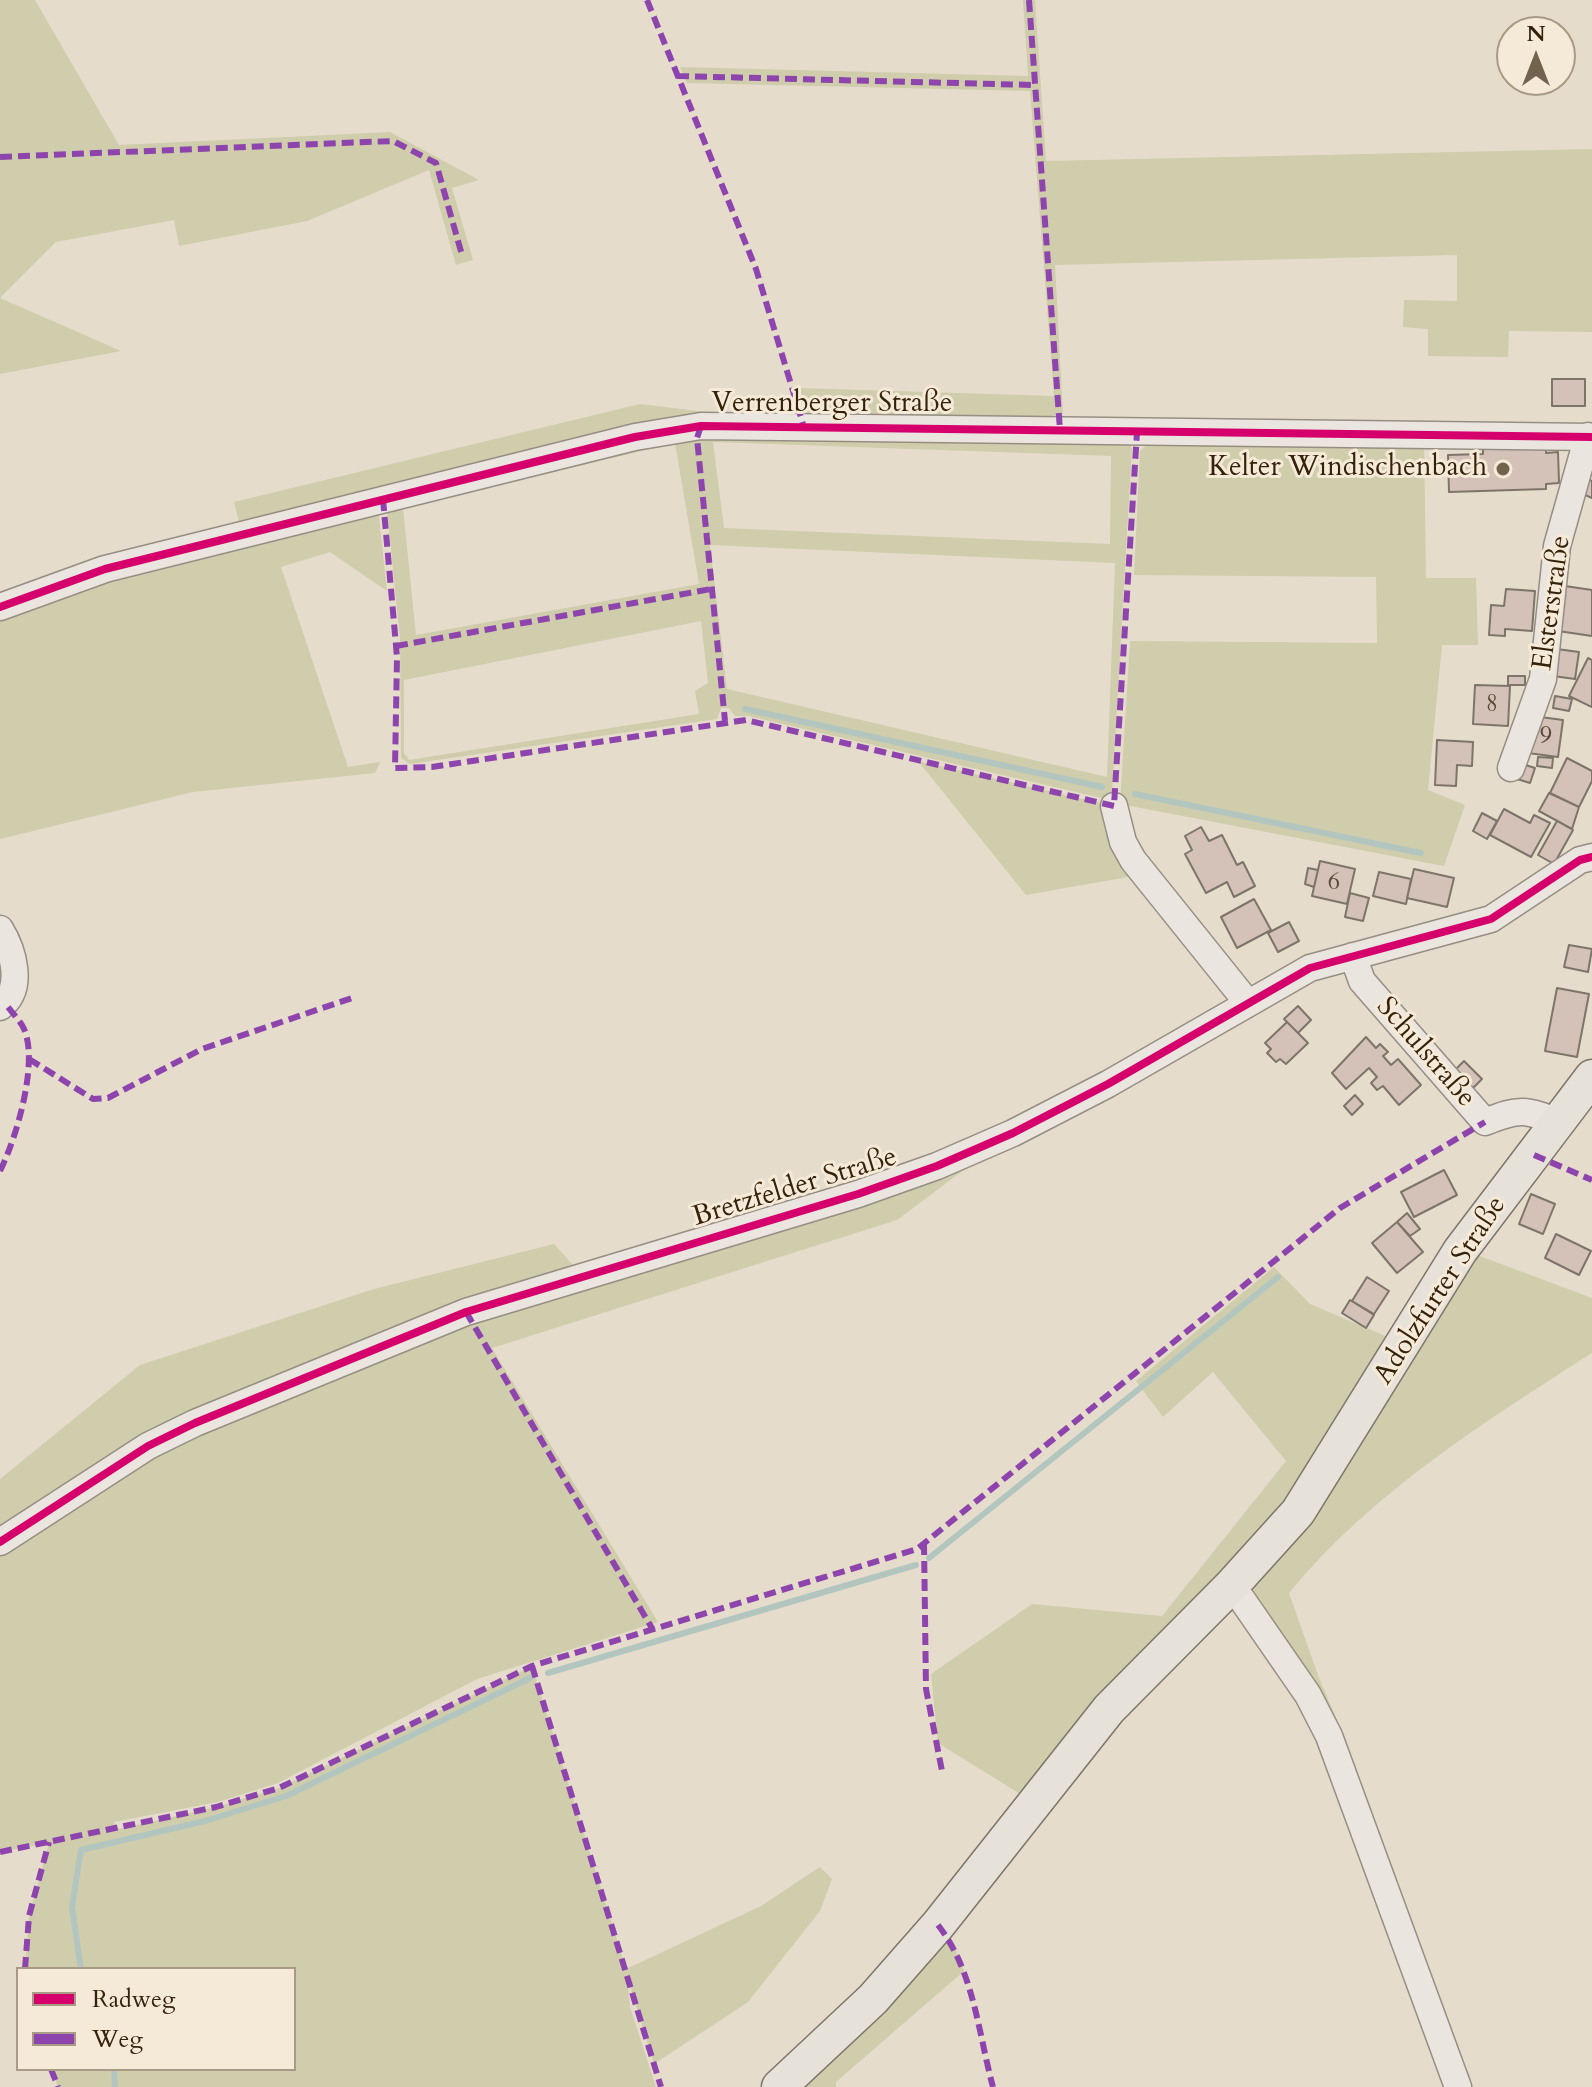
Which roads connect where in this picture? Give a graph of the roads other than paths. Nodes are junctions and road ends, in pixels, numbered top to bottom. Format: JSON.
{"nodes":[{"id":1,"x":1590,"y":436,"type":"edge"},
{"id":2,"x":0,"y":607,"type":"edge"},
{"id":3,"x":1511,"y":768,"type":"dead end"},
{"id":4,"x":1114,"y":806,"type":"dead end"},
{"id":5,"x":1592,"y":857,"type":"edge"},
{"id":6,"x":0,"y":929,"type":"edge"},
{"id":7,"x":1353,"y":956,"type":"junction"},
{"id":8,"x":1247,"y":1002,"type":"junction"},
{"id":9,"x":0,"y":1007,"type":"edge"},
{"id":10,"x":1592,"y":1077,"type":"edge"},
{"id":11,"x":1560,"y":1123,"type":"junction"},
{"id":12,"x":0,"y":1542,"type":"edge"},
{"id":13,"x":1232,"y":1585,"type":"junction"},
{"id":14,"x":779,"y":2087,"type":"edge"},
{"id":15,"x":1458,"y":2087,"type":"edge"}],
"edges":[{"from":1,"to":2,"type":"street","name":"Verrenberger Straße"},
{"from":1,"to":3,"type":"street","name":"Elsterstraße"},
{"from":4,"to":8,"type":"street"},
{"from":5,"to":7,"type":"street","name":"Bretzfelder Straße"},
{"from":6,"to":9,"type":"street"},
{"from":7,"to":8,"type":"street","name":"Bretzfelder Straße"},
{"from":7,"to":11,"type":"street","name":"Schulstraße"},
{"from":8,"to":12,"type":"street","name":"Bretzfelder Straße"},
{"from":10,"to":11,"type":"main road","name":"Adolzfurter Straße"},
{"from":11,"to":13,"type":"main road","name":"Adolzfurter Straße"},
{"from":13,"to":14,"type":"main road","name":"Adolzfurter Straße"},
{"from":13,"to":15,"type":"street"}]}
